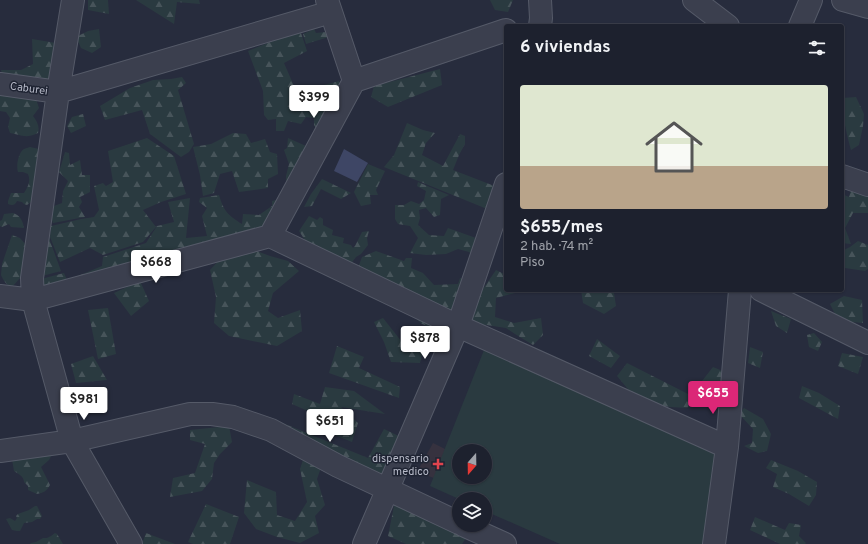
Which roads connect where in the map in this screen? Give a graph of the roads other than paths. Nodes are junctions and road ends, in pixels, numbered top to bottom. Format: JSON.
{"nodes":[{"id":1,"x":73,"y":0,"type":"edge"},
{"id":2,"x":694,"y":0,"type":"edge"},
{"id":3,"x":811,"y":0,"type":"edge"},
{"id":4,"x":843,"y":0,"type":"edge"},
{"id":5,"x":329,"y":6,"type":"edge"},
{"id":6,"x":868,"y":7,"type":"edge"},
{"id":7,"x":540,"y":15,"type":"edge"},
{"id":8,"x":521,"y":24,"type":"edge"},
{"id":9,"x":725,"y":24,"type":"edge"},
{"id":10,"x":801,"y":24,"type":"edge"},
{"id":11,"x":504,"y":31,"type":"edge"},
{"id":12,"x":354,"y":81,"type":"junction"},
{"id":13,"x":0,"y":84,"type":"edge"},
{"id":14,"x":58,"y":92,"type":"junction"},
{"id":15,"x":844,"y":177,"type":"edge"},
{"id":16,"x":868,"y":185,"type":"edge"},
{"id":17,"x":504,"y":190,"type":"edge"},
{"id":18,"x":270,"y":236,"type":"junction"},
{"id":19,"x":740,"y":292,"type":"edge"},
{"id":20,"x":765,"y":292,"type":"edge"},
{"id":21,"x":0,"y":296,"type":"edge"},
{"id":22,"x":33,"y":300,"type":"junction"},
{"id":23,"x":458,"y":326,"type":"junction"},
{"id":24,"x":868,"y":343,"type":"edge"},
{"id":25,"x":72,"y":441,"type":"junction"},
{"id":26,"x":727,"y":447,"type":"junction"},
{"id":27,"x":0,"y":451,"type":"edge"},
{"id":28,"x":388,"y":490,"type":"junction"},
{"id":29,"x":452,"y":520,"type":"edge"},
{"id":30,"x":478,"y":532,"type":"edge"},
{"id":31,"x":132,"y":544,"type":"edge"},
{"id":32,"x":364,"y":544,"type":"edge"},
{"id":33,"x":505,"y":544,"type":"edge"},
{"id":34,"x":714,"y":544,"type":"edge"}],
"edges":[{"from":1,"to":14,"type":"street"},
{"from":2,"to":9,"type":"street"},
{"from":3,"to":10,"type":"street"},
{"from":4,"to":6,"type":"street"},
{"from":5,"to":12,"type":"street"},
{"from":5,"to":14,"type":"street"},
{"from":7,"to":8,"type":"street"},
{"from":11,"to":12,"type":"street"},
{"from":12,"to":18,"type":"street"},
{"from":13,"to":14,"type":"street","name":"Caburei"},
{"from":14,"to":22,"type":"street"},
{"from":15,"to":16,"type":"street"},
{"from":17,"to":23,"type":"street"},
{"from":18,"to":22,"type":"street"},
{"from":18,"to":23,"type":"street"},
{"from":19,"to":26,"type":"street"},
{"from":20,"to":24,"type":"street"},
{"from":21,"to":22,"type":"street"},
{"from":22,"to":25,"type":"street"},
{"from":23,"to":26,"type":"street"},
{"from":23,"to":28,"type":"street"},
{"from":25,"to":27,"type":"street"},
{"from":25,"to":28,"type":"street"},
{"from":25,"to":31,"type":"street"},
{"from":26,"to":34,"type":"street"},
{"from":28,"to":29,"type":"street"},
{"from":28,"to":32,"type":"street"},
{"from":30,"to":33,"type":"street"}]}
